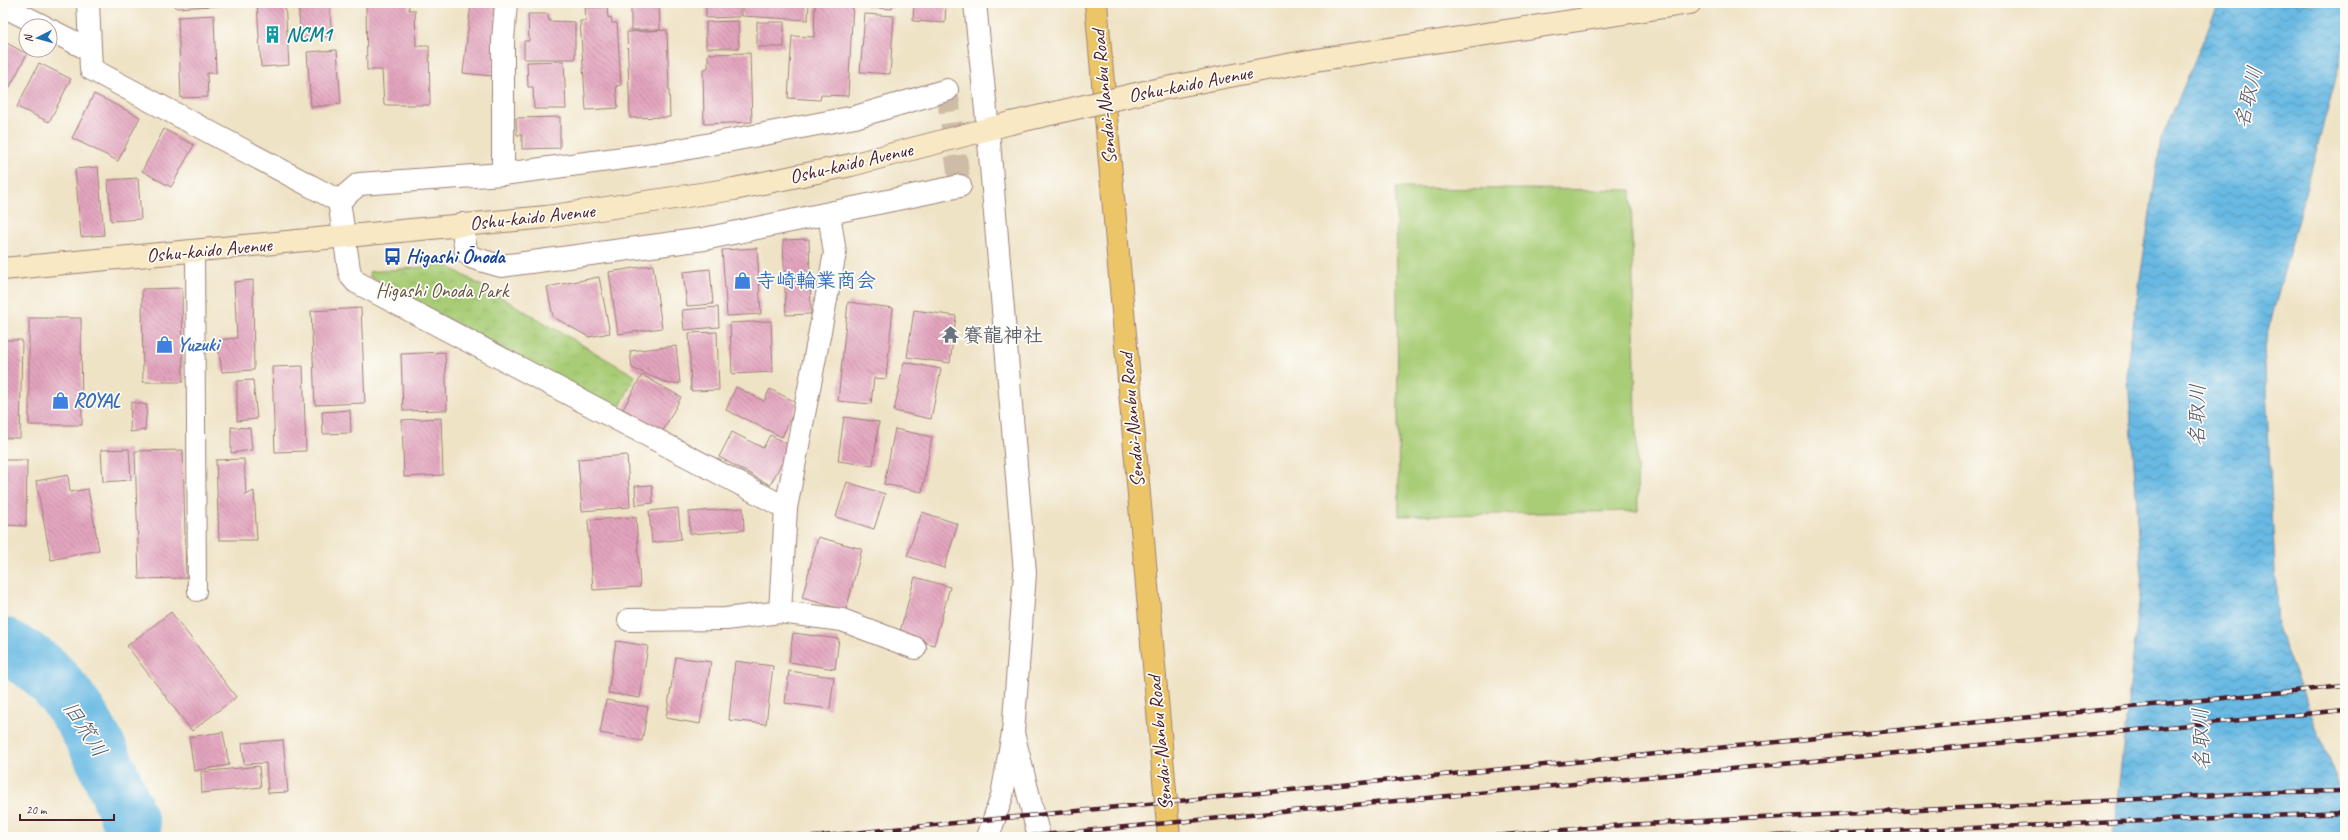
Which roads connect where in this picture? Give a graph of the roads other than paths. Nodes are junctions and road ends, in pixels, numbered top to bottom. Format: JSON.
{"nodes":[{"id":1,"x":88,"y":3,"type":"edge"},
{"id":2,"x":506,"y":3,"type":"edge"},
{"id":3,"x":974,"y":3,"type":"edge"},
{"id":4,"x":1096,"y":3,"type":"edge"},
{"id":5,"x":1690,"y":3,"type":"edge"},
{"id":6,"x":3,"y":6,"type":"edge"},
{"id":7,"x":27,"y":18,"type":"edge"},
{"id":8,"x":58,"y":34,"type":"edge"},
{"id":9,"x":90,"y":50,"type":"junction"},
{"id":10,"x":947,"y":90,"type":"dead end"},
{"id":11,"x":988,"y":130,"type":"junction"},
{"id":12,"x":503,"y":174,"type":"junction"},
{"id":13,"x":960,"y":186,"type":"dead end"},
{"id":14,"x":339,"y":201,"type":"junction"},
{"id":15,"x":829,"y":214,"type":"junction"},
{"id":16,"x":462,"y":224,"type":"junction"},
{"id":17,"x":345,"y":236,"type":"junction"},
{"id":18,"x":195,"y":251,"type":"junction"},
{"id":19,"x":3,"y":269,"type":"edge"},
{"id":20,"x":786,"y":508,"type":"junction"},
{"id":21,"x":197,"y":592,"type":"dead end"},
{"id":22,"x":780,"y":612,"type":"junction"},
{"id":23,"x":629,"y":620,"type":"dead end"},
{"id":24,"x":915,"y":648,"type":"dead end"},
{"id":25,"x":1013,"y":733,"type":"junction"},
{"id":26,"x":988,"y":837,"type":"edge"},
{"id":27,"x":1039,"y":837,"type":"edge"},
{"id":28,"x":1168,"y":837,"type":"edge"}],
"edges":[{"from":1,"to":9,"type":"street"},
{"from":2,"to":12,"type":"street"},
{"from":3,"to":11,"type":"street"},
{"from":4,"to":28,"type":"highway","name":"Sendai-Nanbu Road"},
{"from":5,"to":11,"type":"main road","name":"Oshu-kaido Avenue","bridge":true},
{"from":6,"to":7,"type":"street"},
{"from":8,"to":9,"type":"street"},
{"from":9,"to":14,"type":"street"},
{"from":10,"to":12,"type":"street"},
{"from":11,"to":16,"type":"main road","name":"Oshu-kaido Avenue"},
{"from":11,"to":25,"type":"street"},
{"from":12,"to":14,"type":"street"},
{"from":13,"to":15,"type":"street"},
{"from":14,"to":17,"type":"street"},
{"from":15,"to":16,"type":"street"},
{"from":15,"to":20,"type":"street"},
{"from":16,"to":17,"type":"main road","name":"Oshu-kaido Avenue"},
{"from":17,"to":18,"type":"main road","name":"Oshu-kaido Avenue"},
{"from":17,"to":20,"type":"street"},
{"from":18,"to":19,"type":"main road","name":"Oshu-kaido Avenue"},
{"from":18,"to":21,"type":"lane"},
{"from":20,"to":22,"type":"street"},
{"from":22,"to":23,"type":"street"},
{"from":22,"to":24,"type":"street"},
{"from":25,"to":26,"type":"street"},
{"from":25,"to":27,"type":"street"}]}
